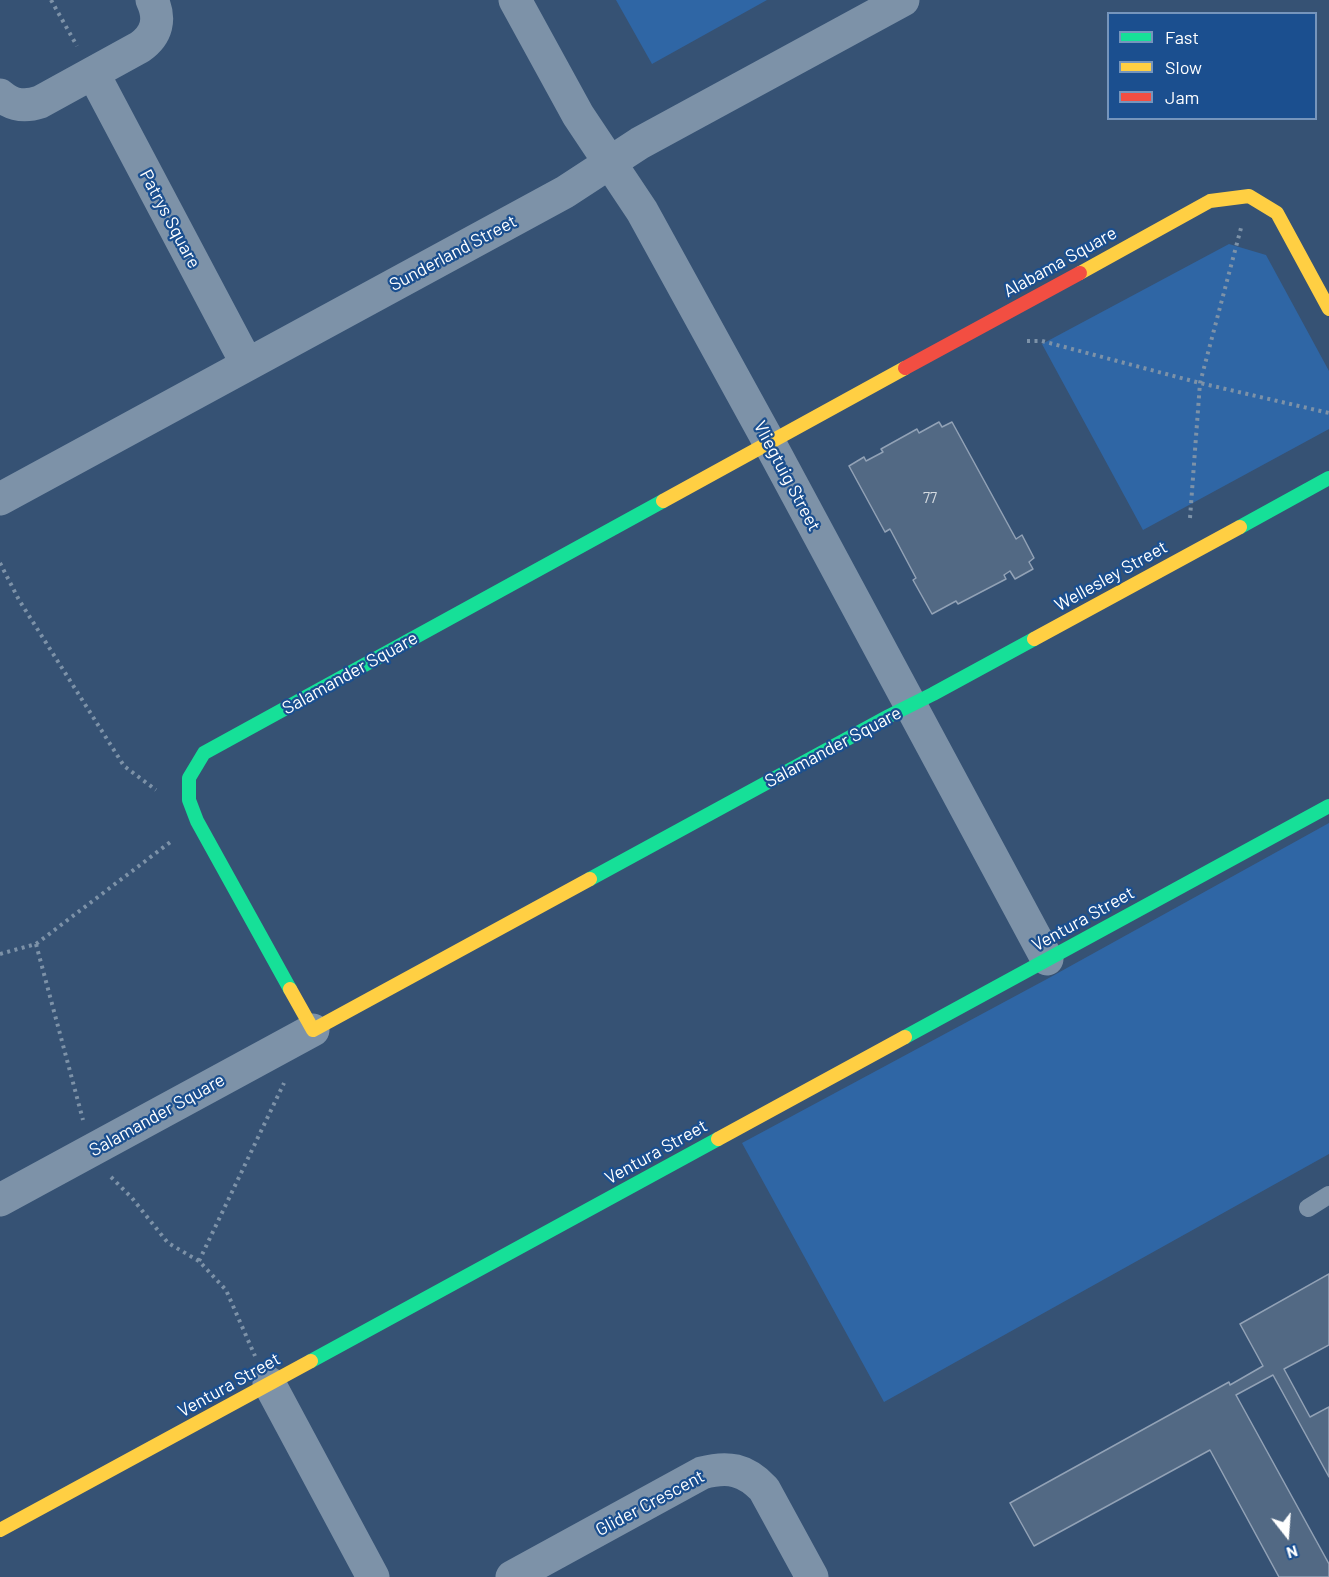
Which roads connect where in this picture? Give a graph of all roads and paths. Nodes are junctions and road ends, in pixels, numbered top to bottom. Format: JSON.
{"nodes":[{"id":1,"x":51,"y":0,"type":"edge"},
{"id":2,"x":153,"y":0,"type":"edge"},
{"id":3,"x":515,"y":0,"type":"edge"},
{"id":4,"x":903,"y":0,"type":"edge"},
{"id":5,"x":93,"y":74,"type":"junction"},
{"id":6,"x":0,"y":95,"type":"edge"},
{"id":7,"x":610,"y":163,"type":"junction"},
{"id":8,"x":1250,"y":196,"type":"junction"},
{"id":9,"x":1329,"y":309,"type":"edge"},
{"id":10,"x":1024,"y":340,"type":"dead end"},
{"id":11,"x":247,"y":364,"type":"junction"},
{"id":12,"x":1200,"y":383,"type":"junction"},
{"id":13,"x":1329,"y":413,"type":"edge"},
{"id":14,"x":769,"y":442,"type":"junction"},
{"id":15,"x":1329,"y":478,"type":"edge"},
{"id":16,"x":0,"y":499,"type":"edge"},
{"id":17,"x":1188,"y":555,"type":"junction"},
{"id":18,"x":0,"y":563,"type":"edge"},
{"id":19,"x":910,"y":705,"type":"junction"},
{"id":20,"x":1329,"y":806,"type":"edge"},
{"id":21,"x":197,"y":821,"type":"junction"},
{"id":22,"x":36,"y":944,"type":"junction"},
{"id":23,"x":0,"y":954,"type":"edge"},
{"id":24,"x":1047,"y":959,"type":"junction"},
{"id":25,"x":313,"y":1030,"type":"junction"},
{"id":26,"x":287,"y":1078,"type":"dead end"},
{"id":27,"x":91,"y":1151,"type":"junction"},
{"id":28,"x":1329,"y":1195,"type":"edge"},
{"id":29,"x":0,"y":1200,"type":"edge"},
{"id":30,"x":1308,"y":1208,"type":"dead end"},
{"id":31,"x":200,"y":1262,"type":"junction"},
{"id":32,"x":269,"y":1383,"type":"junction"},
{"id":33,"x":0,"y":1530,"type":"edge"},
{"id":34,"x":373,"y":1577,"type":"edge"},
{"id":35,"x":512,"y":1577,"type":"edge"},
{"id":36,"x":812,"y":1577,"type":"edge"}],
"edges":[{"from":1,"to":5,"type":"path"},
{"from":2,"to":5,"type":"street"},
{"from":3,"to":7,"type":"street","name":"Vliegtuig Street"},
{"from":4,"to":7,"type":"street","name":"Sunderland Street"},
{"from":5,"to":6,"type":"street"},
{"from":5,"to":11,"type":"street","name":"Patrys Square"},
{"from":7,"to":11,"type":"street","name":"Sunderland Street"},
{"from":7,"to":14,"type":"street","name":"Vliegtuig Street"},
{"from":8,"to":9,"type":"street"},
{"from":8,"to":12,"type":"path"},
{"from":8,"to":14,"type":"street","name":"Alabama Square"},
{"from":10,"to":12,"type":"path"},
{"from":11,"to":16,"type":"street","name":"Sunderland Street"},
{"from":12,"to":13,"type":"path"},
{"from":12,"to":17,"type":"path"},
{"from":14,"to":19,"type":"street","name":"Vliegtuig Street"},
{"from":14,"to":21,"type":"street","name":"Salamander Square"},
{"from":15,"to":17,"type":"street","name":"Wellesley Street"},
{"from":17,"to":19,"type":"street","name":"Wellesley Street"},
{"from":18,"to":21,"type":"path"},
{"from":19,"to":24,"type":"street","name":"Vliegtuig Street"},
{"from":19,"to":25,"type":"street","name":"Salamander Square"},
{"from":20,"to":24,"type":"street","name":"Ventura Street"},
{"from":21,"to":22,"type":"path"},
{"from":21,"to":25,"type":"street","name":"Salamander Square"},
{"from":22,"to":23,"type":"path"},
{"from":22,"to":27,"type":"path"},
{"from":24,"to":32,"type":"street","name":"Ventura Street"},
{"from":25,"to":27,"type":"street","name":"Salamander Square"},
{"from":26,"to":31,"type":"path"},
{"from":27,"to":29,"type":"street","name":"Salamander Square"},
{"from":27,"to":31,"type":"path"},
{"from":28,"to":30,"type":"lane"},
{"from":31,"to":32,"type":"path"},
{"from":32,"to":33,"type":"street","name":"Ventura Street"},
{"from":32,"to":34,"type":"street"},
{"from":35,"to":36,"type":"street","name":"Glider Crescent"}]}
